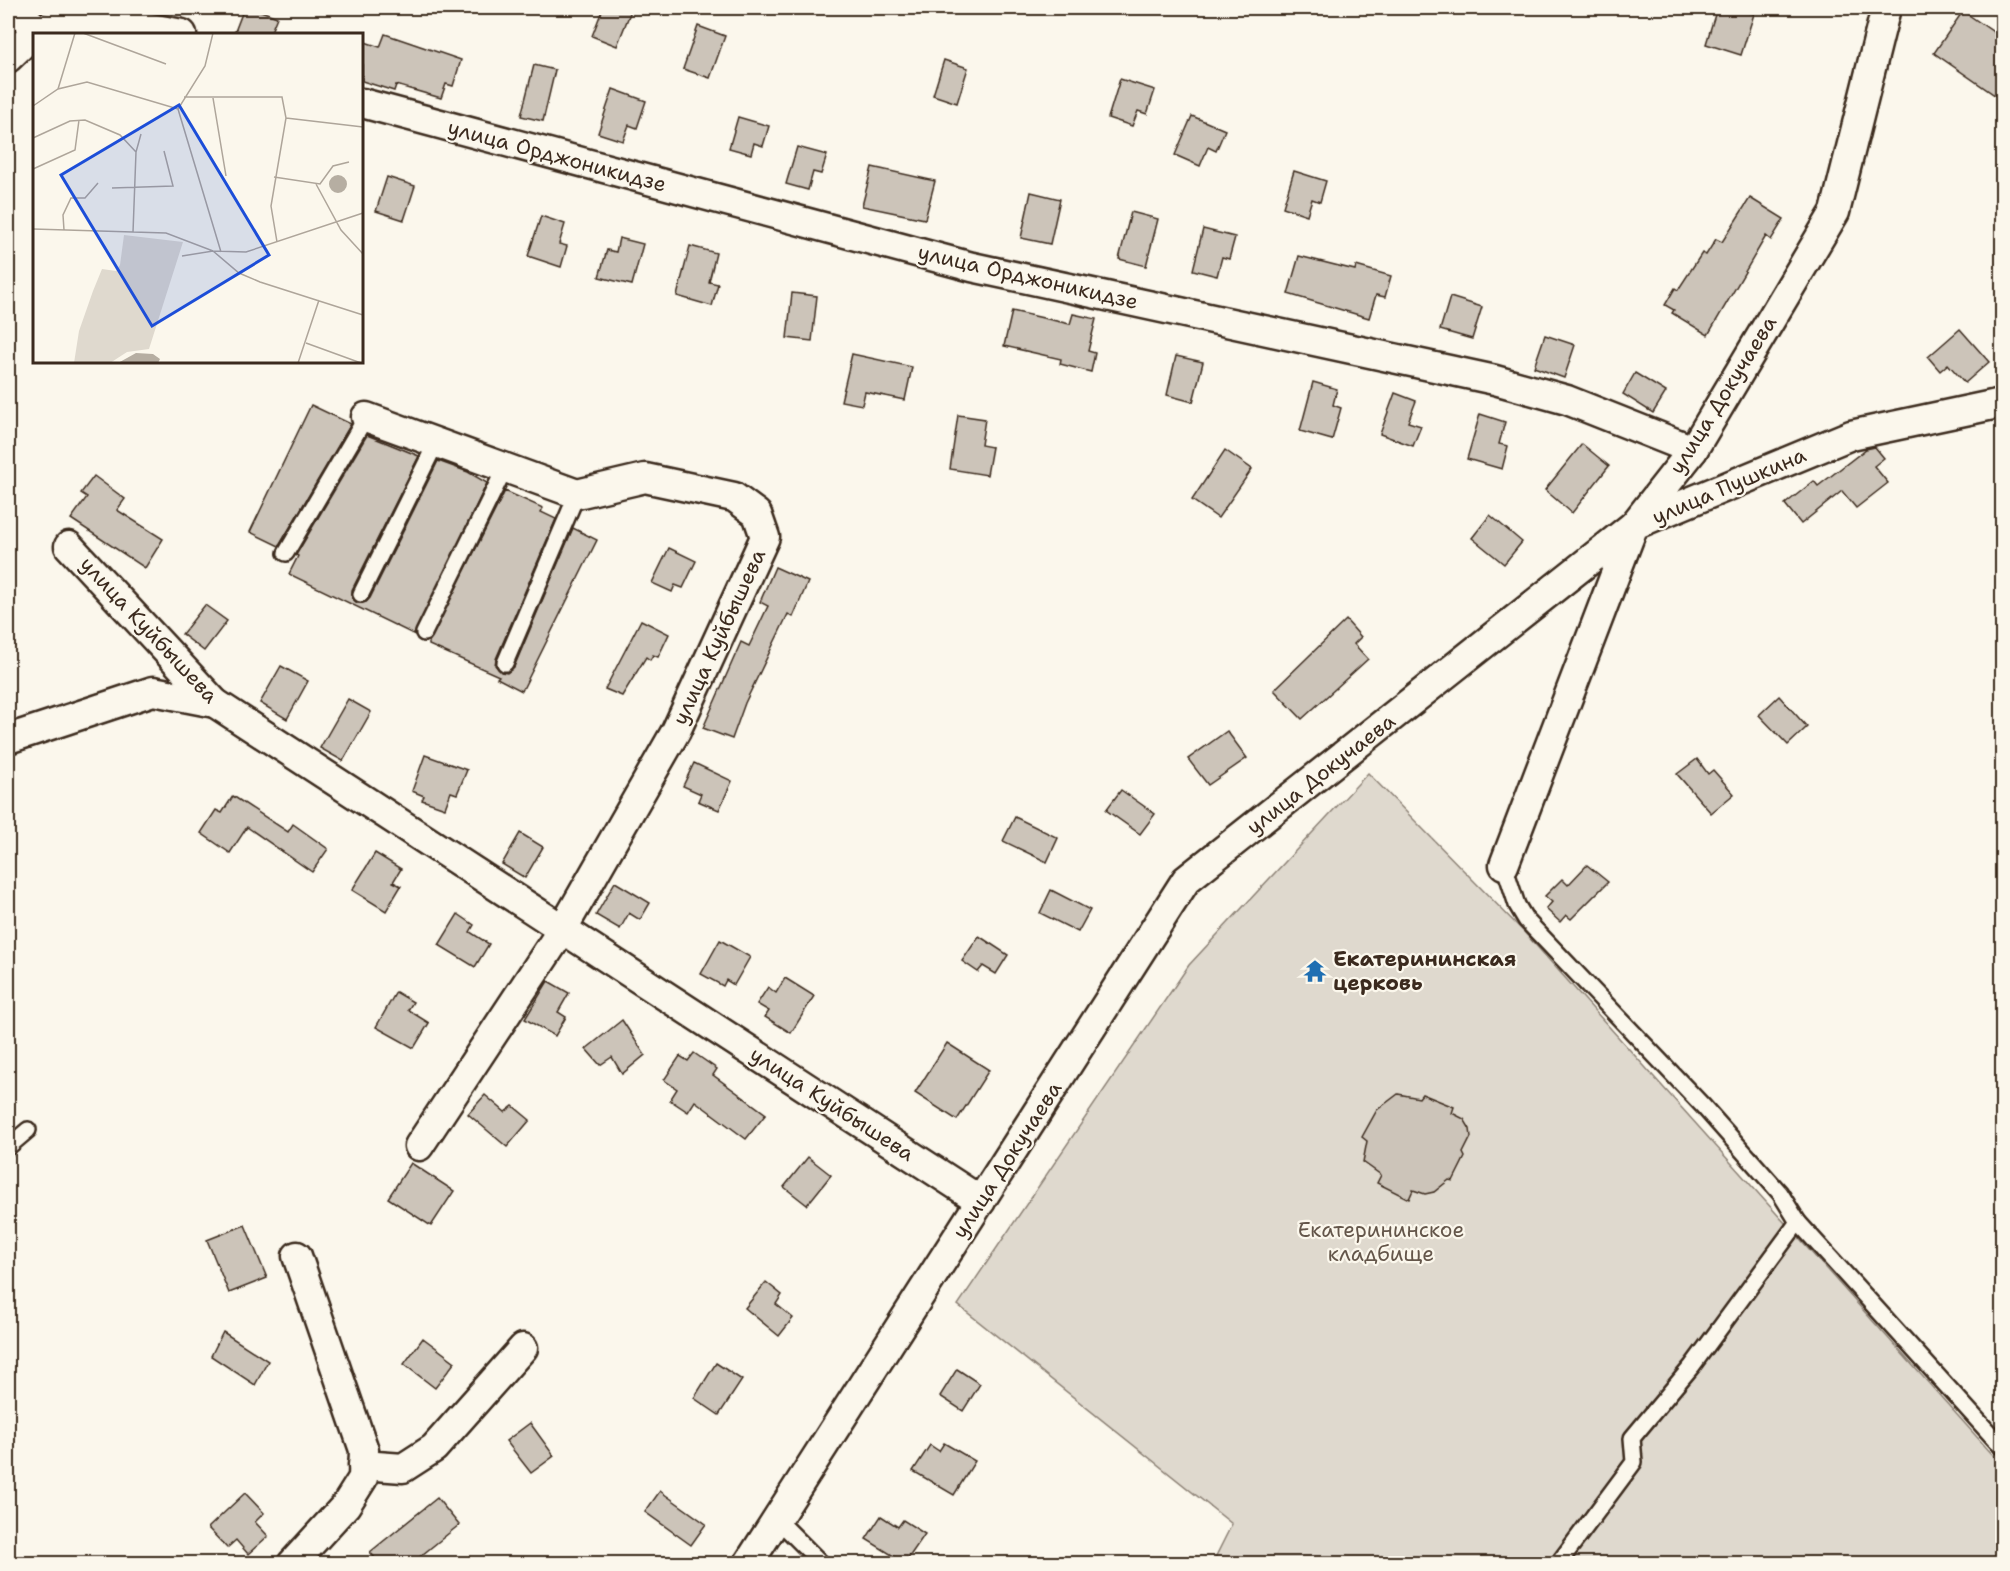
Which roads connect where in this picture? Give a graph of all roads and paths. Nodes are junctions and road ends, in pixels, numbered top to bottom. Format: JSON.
{"nodes":[{"id":1,"x":16,"y":8,"type":"edge"},
{"id":2,"x":1886,"y":8,"type":"edge"},
{"id":3,"x":37,"y":30,"type":"junction"},
{"id":4,"x":34,"y":33,"type":"edge"},
{"id":5,"x":177,"y":33,"type":"edge"},
{"id":6,"x":33,"y":34,"type":"edge"},
{"id":7,"x":8,"y":58,"type":"edge"},
{"id":8,"x":363,"y":103,"type":"edge"},
{"id":9,"x":2002,"y":403,"type":"edge"},
{"id":10,"x":366,"y":417,"type":"joint"},
{"id":11,"x":436,"y":442,"type":"junction"},
{"id":12,"x":1693,"y":450,"type":"junction"},
{"id":13,"x":505,"y":468,"type":"junction"},
{"id":14,"x":577,"y":494,"type":"junction"},
{"id":15,"x":1634,"y":525,"type":"junction"},
{"id":16,"x":69,"y":546,"type":"dead end"},
{"id":17,"x":286,"y":553,"type":"dead end"},
{"id":18,"x":361,"y":594,"type":"dead end"},
{"id":19,"x":424,"y":633,"type":"dead end"},
{"id":20,"x":505,"y":663,"type":"dead end"},
{"id":21,"x":215,"y":703,"type":"junction"},
{"id":22,"x":8,"y":739,"type":"edge"},
{"id":23,"x":1504,"y":865,"type":"joint"},
{"id":24,"x":562,"y":930,"type":"junction"},
{"id":25,"x":28,"y":1130,"type":"dead end"},
{"id":26,"x":419,"y":1146,"type":"dead end"},
{"id":27,"x":8,"y":1147,"type":"edge"},
{"id":28,"x":981,"y":1201,"type":"junction"},
{"id":29,"x":1798,"y":1222,"type":"junction"},
{"id":30,"x":297,"y":1256,"type":"dead end"},
{"id":31,"x":523,"y":1348,"type":"dead end"},
{"id":32,"x":2002,"y":1447,"type":"edge"},
{"id":33,"x":363,"y":1465,"type":"junction"},
{"id":34,"x":777,"y":1519,"type":"junction"},
{"id":35,"x":292,"y":1563,"type":"edge"},
{"id":36,"x":748,"y":1563,"type":"edge"},
{"id":37,"x":822,"y":1563,"type":"edge"},
{"id":38,"x":1558,"y":1563,"type":"edge"}],
"edges":[{"from":1,"to":3,"type":"street"},
{"from":2,"to":12,"type":"street","name":"улица Докучаева"},
{"from":3,"to":4,"type":"street"},
{"from":3,"to":5,"type":"street"},
{"from":6,"to":7,"type":"street"},
{"from":8,"to":12,"type":"street","name":"улица Орджоникидзе"},
{"from":9,"to":15,"type":"street","name":"улица Пушкина"},
{"from":10,"to":11,"type":"street"},
{"from":10,"to":17,"type":"lane"},
{"from":11,"to":13,"type":"street"},
{"from":11,"to":18,"type":"lane"},
{"from":12,"to":15,"type":"street","name":"улица Докучаева"},
{"from":13,"to":14,"type":"street"},
{"from":13,"to":19,"type":"lane"},
{"from":14,"to":20,"type":"lane"},
{"from":14,"to":24,"type":"street","name":"улица Куйбышева"},
{"from":15,"to":23,"type":"street","name":"улица Пушкина"},
{"from":15,"to":28,"type":"street","name":"улица Докучаева"},
{"from":16,"to":21,"type":"street","name":"улица Куйбышева"},
{"from":21,"to":22,"type":"street"},
{"from":21,"to":24,"type":"street","name":"улица Куйбышева"},
{"from":23,"to":29,"type":"lane"},
{"from":24,"to":26,"type":"street","name":"улица Куйбышева"},
{"from":24,"to":28,"type":"street","name":"улица Куйбышева"},
{"from":25,"to":27,"type":"lane"},
{"from":28,"to":34,"type":"street","name":"улица Докучаева"},
{"from":29,"to":32,"type":"lane"},
{"from":29,"to":38,"type":"lane"},
{"from":30,"to":33,"type":"street"},
{"from":31,"to":33,"type":"street"},
{"from":33,"to":35,"type":"street"},
{"from":34,"to":36,"type":"street","name":"улица Докучаева"},
{"from":34,"to":37,"type":"lane"}]}
